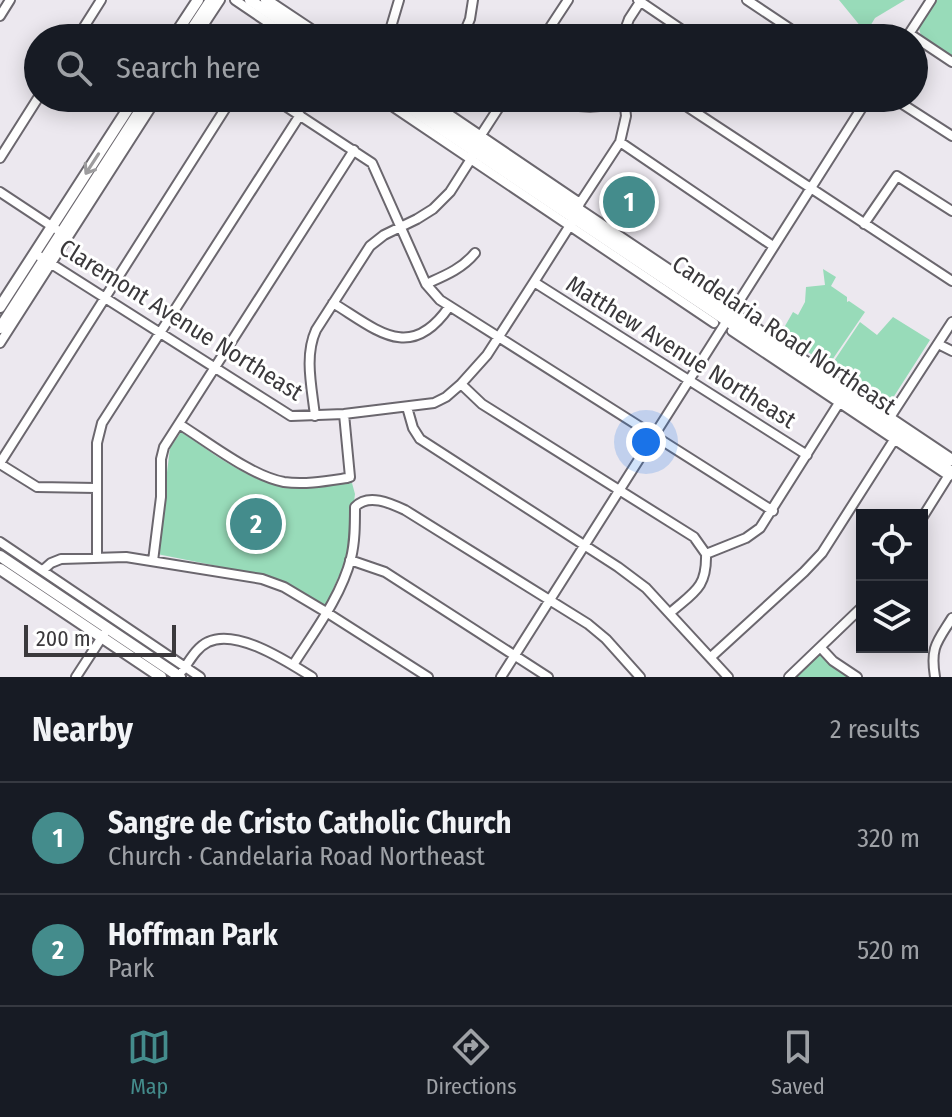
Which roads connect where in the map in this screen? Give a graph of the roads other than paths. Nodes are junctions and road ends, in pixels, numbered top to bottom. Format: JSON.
{"nodes":[{"id":1,"x":10,"y":0,"type":"edge"},
{"id":2,"x":101,"y":0,"type":"edge"},
{"id":3,"x":198,"y":0,"type":"edge"},
{"id":4,"x":235,"y":0,"type":"edge"},
{"id":5,"x":250,"y":0,"type":"edge"},
{"id":6,"x":266,"y":0,"type":"edge"},
{"id":7,"x":399,"y":0,"type":"edge"},
{"id":8,"x":473,"y":0,"type":"edge"},
{"id":9,"x":568,"y":0,"type":"edge"},
{"id":10,"x":747,"y":0,"type":"edge"},
{"id":11,"x":931,"y":0,"type":"edge"},
{"id":12,"x":217,"y":1,"type":"edge"},
{"id":13,"x":639,"y":1,"type":"edge"},
{"id":14,"x":0,"y":16,"type":"edge"},
{"id":15,"x":86,"y":24,"type":"edge"},
{"id":16,"x":183,"y":24,"type":"edge"},
{"id":17,"x":198,"y":24,"type":"edge"},
{"id":18,"x":203,"y":24,"type":"edge"},
{"id":19,"x":270,"y":24,"type":"edge"},
{"id":20,"x":285,"y":24,"type":"edge"},
{"id":21,"x":302,"y":24,"type":"edge"},
{"id":22,"x":392,"y":24,"type":"edge"},
{"id":23,"x":468,"y":24,"type":"edge"},
{"id":24,"x":552,"y":24,"type":"edge"},
{"id":25,"x":627,"y":24,"type":"edge"},
{"id":26,"x":673,"y":24,"type":"edge"},
{"id":27,"x":783,"y":24,"type":"edge"},
{"id":28,"x":916,"y":24,"type":"edge"},
{"id":29,"x":928,"y":48,"type":"edge"},
{"id":30,"x":952,"y":62,"type":"edge"},
{"id":31,"x":29,"y":112,"type":"edge"},
{"id":32,"x":127,"y":112,"type":"edge"},
{"id":33,"x":138,"y":112,"type":"edge"},
{"id":34,"x":147,"y":112,"type":"edge"},
{"id":35,"x":223,"y":112,"type":"edge"},
{"id":36,"x":295,"y":112,"type":"edge"},
{"id":37,"x":407,"y":112,"type":"edge"},
{"id":38,"x":418,"y":112,"type":"edge"},
{"id":39,"x":430,"y":112,"type":"edge"},
{"id":40,"x":440,"y":112,"type":"edge"},
{"id":41,"x":497,"y":112,"type":"edge"},
{"id":42,"x":626,"y":112,"type":"edge"},
{"id":43,"x":695,"y":112,"type":"edge"},
{"id":44,"x":859,"y":112,"type":"edge"},
{"id":45,"x":915,"y":112,"type":"edge"},
{"id":46,"x":300,"y":115,"type":"junction"},
{"id":47,"x":952,"y":136,"type":"edge"},
{"id":48,"x":620,"y":142,"type":"junction"},
{"id":49,"x":476,"y":147,"type":"junction"},
{"id":50,"x":354,"y":150,"type":"junction"},
{"id":51,"x":0,"y":158,"type":"edge"},
{"id":52,"x":810,"y":189,"type":"junction"},
{"id":53,"x":0,"y":192,"type":"edge"},
{"id":54,"x":952,"y":211,"type":"edge"},
{"id":55,"x":575,"y":214,"type":"junction"},
{"id":56,"x":864,"y":224,"type":"junction"},
{"id":57,"x":402,"y":227,"type":"junction"},
{"id":58,"x":57,"y":229,"type":"junction"},
{"id":59,"x":773,"y":246,"type":"junction"},
{"id":60,"x":475,"y":253,"type":"dead end"},
{"id":61,"x":44,"y":259,"type":"junction"},
{"id":62,"x":952,"y":281,"type":"edge"},
{"id":63,"x":534,"y":282,"type":"junction"},
{"id":64,"x":426,"y":284,"type":"junction"},
{"id":65,"x":105,"y":298,"type":"junction"},
{"id":66,"x":333,"y":303,"type":"junction"},
{"id":67,"x":0,"y":307,"type":"edge"},
{"id":68,"x":449,"y":307,"type":"junction"},
{"id":69,"x":729,"y":315,"type":"junction"},
{"id":70,"x":952,"y":322,"type":"edge"},
{"id":71,"x":714,"y":323,"type":"dead end"},
{"id":72,"x":0,"y":328,"type":"edge"},
{"id":73,"x":732,"y":331,"type":"dead end"},
{"id":74,"x":160,"y":334,"type":"junction"},
{"id":75,"x":499,"y":339,"type":"junction"},
{"id":76,"x":0,"y":343,"type":"edge"},
{"id":77,"x":938,"y":344,"type":"junction"},
{"id":78,"x":952,"y":351,"type":"edge"},
{"id":79,"x":215,"y":369,"type":"junction"},
{"id":80,"x":688,"y":380,"type":"junction"},
{"id":81,"x":461,"y":384,"type":"junction"},
{"id":82,"x":839,"y":403,"type":"junction"},
{"id":83,"x":407,"y":407,"type":"junction"},
{"id":84,"x":344,"y":414,"type":"junction"},
{"id":85,"x":315,"y":416,"type":"junction"},
{"id":86,"x":888,"y":422,"type":"junction"},
{"id":87,"x":179,"y":424,"type":"junction"},
{"id":88,"x":654,"y":435,"type":"junction"},
{"id":89,"x":894,"y":440,"type":"junction"},
{"id":90,"x":807,"y":455,"type":"junction"},
{"id":91,"x":952,"y":460,"type":"edge"},
{"id":92,"x":0,"y":464,"type":"edge"},
{"id":93,"x":951,"y":472,"type":"edge"},
{"id":94,"x":96,"y":488,"type":"junction"},
{"id":95,"x":619,"y":490,"type":"junction"},
{"id":96,"x":928,"y":509,"type":"edge"},
{"id":97,"x":773,"y":511,"type":"junction"},
{"id":98,"x":0,"y":542,"type":"edge"},
{"id":99,"x":584,"y":545,"type":"junction"},
{"id":100,"x":706,"y":554,"type":"junction"},
{"id":101,"x":0,"y":556,"type":"edge"},
{"id":102,"x":97,"y":557,"type":"junction"},
{"id":103,"x":350,"y":560,"type":"junction"},
{"id":104,"x":153,"y":561,"type":"junction"},
{"id":105,"x":0,"y":569,"type":"edge"},
{"id":106,"x":43,"y":570,"type":"junction"},
{"id":107,"x":549,"y":600,"type":"junction"},
{"id":108,"x":326,"y":612,"type":"junction"},
{"id":109,"x":670,"y":613,"type":"junction"},
{"id":110,"x":856,"y":613,"type":"edge"},
{"id":111,"x":952,"y":618,"type":"edge"},
{"id":112,"x":104,"y":633,"type":"junction"},
{"id":113,"x":821,"y":648,"type":"junction"},
{"id":114,"x":515,"y":655,"type":"junction"},
{"id":115,"x":711,"y":657,"type":"junction"},
{"id":116,"x":293,"y":665,"type":"junction"},
{"id":117,"x":181,"y":674,"type":"edge"},
{"id":118,"x":76,"y":677,"type":"edge"},
{"id":119,"x":161,"y":677,"type":"edge"},
{"id":120,"x":200,"y":677,"type":"edge"},
{"id":121,"x":312,"y":677,"type":"edge"},
{"id":122,"x":428,"y":677,"type":"edge"},
{"id":123,"x":501,"y":677,"type":"edge"},
{"id":124,"x":548,"y":677,"type":"edge"},
{"id":125,"x":640,"y":677,"type":"edge"},
{"id":126,"x":728,"y":677,"type":"edge"},
{"id":127,"x":789,"y":677,"type":"edge"},
{"id":128,"x":857,"y":677,"type":"edge"},
{"id":129,"x":935,"y":677,"type":"edge"}],
"edges":[{"from":1,"to":14,"type":"street"},
{"from":2,"to":15,"type":"street"},
{"from":3,"to":16,"type":"main road"},
{"from":4,"to":19,"type":"street"},
{"from":5,"to":20,"type":"main road"},
{"from":6,"to":21,"type":"main road"},
{"from":7,"to":22,"type":"street"},
{"from":8,"to":23,"type":"street"},
{"from":9,"to":24,"type":"street"},
{"from":10,"to":27,"type":"street"},
{"from":11,"to":28,"type":"street"},
{"from":12,"to":17,"type":"main road"},
{"from":12,"to":18,"type":"street"},
{"from":13,"to":25,"type":"street"},
{"from":13,"to":26,"type":"street"},
{"from":29,"to":30,"type":"street"},
{"from":31,"to":51,"type":"street"},
{"from":32,"to":58,"type":"main road","one_way":true},
{"from":33,"to":58,"type":"main road"},
{"from":34,"to":61,"type":"street"},
{"from":35,"to":65,"type":"street"},
{"from":36,"to":46,"type":"street"},
{"from":37,"to":49,"type":"street"},
{"from":38,"to":49,"type":"main road","name":"Candelaria Road Northeast"},
{"from":39,"to":49,"type":"main road","name":"Candelaria Road Northeast"},
{"from":40,"to":49,"type":"street"},
{"from":41,"to":49,"type":"street"},
{"from":42,"to":48,"type":"street"},
{"from":43,"to":52,"type":"street"},
{"from":44,"to":52,"type":"street"},
{"from":45,"to":47,"type":"street"},
{"from":46,"to":50,"type":"street"},
{"from":46,"to":74,"type":"street"},
{"from":48,"to":55,"type":"street","name":"Claremont Avenue Northeast"},
{"from":48,"to":59,"type":"street"},
{"from":49,"to":55,"type":"main road","name":"Candelaria Road Northeast"},
{"from":49,"to":55,"type":"street"},
{"from":49,"to":57,"type":"street"},
{"from":50,"to":57,"type":"street"},
{"from":50,"to":79,"type":"street"},
{"from":52,"to":56,"type":"street"},
{"from":52,"to":59,"type":"street"},
{"from":53,"to":58,"type":"street","name":"Claremont Avenue Northeast"},
{"from":54,"to":56,"type":"street"},
{"from":55,"to":63,"type":"street","name":"Claremont Avenue Northeast"},
{"from":55,"to":69,"type":"main road","name":"Candelaria Road Northeast"},
{"from":55,"to":71,"type":"street"},
{"from":56,"to":62,"type":"street"},
{"from":57,"to":64,"type":"street"},
{"from":57,"to":66,"type":"street"},
{"from":58,"to":61,"type":"main road"},
{"from":59,"to":69,"type":"street"},
{"from":60,"to":64,"type":"street"},
{"from":61,"to":65,"type":"street","name":"Claremont Avenue Northeast"},
{"from":61,"to":67,"type":"main road"},
{"from":61,"to":72,"type":"main road"},
{"from":61,"to":76,"type":"street"},
{"from":63,"to":75,"type":"street","name":"Claremont Avenue Northeast"},
{"from":63,"to":80,"type":"street","name":"Matthew Avenue Northeast"},
{"from":64,"to":68,"type":"street"},
{"from":65,"to":74,"type":"street","name":"Claremont Avenue Northeast"},
{"from":65,"to":92,"type":"street"},
{"from":66,"to":68,"type":"street"},
{"from":66,"to":85,"type":"street"},
{"from":68,"to":75,"type":"street"},
{"from":69,"to":80,"type":"street"},
{"from":69,"to":86,"type":"main road","name":"Candelaria Road Northeast"},
{"from":70,"to":77,"type":"street"},
{"from":73,"to":82,"type":"street"},
{"from":74,"to":79,"type":"street","name":"Claremont Avenue Northeast"},
{"from":74,"to":94,"type":"street"},
{"from":75,"to":81,"type":"street","name":"Claremont Avenue Northeast"},
{"from":75,"to":88,"type":"street"},
{"from":77,"to":78,"type":"street"},
{"from":77,"to":86,"type":"street"},
{"from":79,"to":85,"type":"street","name":"Claremont Avenue Northeast"},
{"from":79,"to":87,"type":"street"},
{"from":80,"to":88,"type":"street"},
{"from":80,"to":90,"type":"street","name":"Matthew Avenue Northeast"},
{"from":81,"to":83,"type":"street","name":"Claremont Avenue Northeast"},
{"from":81,"to":95,"type":"street"},
{"from":82,"to":89,"type":"street"},
{"from":82,"to":90,"type":"street"},
{"from":83,"to":84,"type":"street","name":"Claremont Avenue Northeast"},
{"from":83,"to":99,"type":"street"},
{"from":84,"to":85,"type":"street","name":"Claremont Avenue Northeast"},
{"from":84,"to":87,"type":"street"},
{"from":86,"to":91,"type":"main road","name":"Candelaria Road Northeast"},
{"from":86,"to":93,"type":"main road","name":"Candelaria Road Northeast"},
{"from":87,"to":104,"type":"street"},
{"from":88,"to":95,"type":"street"},
{"from":88,"to":97,"type":"street"},
{"from":89,"to":93,"type":"street"},
{"from":89,"to":115,"type":"street"},
{"from":90,"to":97,"type":"street"},
{"from":92,"to":94,"type":"street"},
{"from":93,"to":96,"type":"street"},
{"from":94,"to":102,"type":"street"},
{"from":95,"to":99,"type":"street"},
{"from":95,"to":100,"type":"street"},
{"from":97,"to":100,"type":"street"},
{"from":98,"to":106,"type":"street"},
{"from":99,"to":107,"type":"street"},
{"from":99,"to":109,"type":"street"},
{"from":100,"to":109,"type":"street"},
{"from":101,"to":112,"type":"main road"},
{"from":102,"to":104,"type":"street"},
{"from":102,"to":106,"type":"street"},
{"from":103,"to":107,"type":"street"},
{"from":103,"to":108,"type":"street"},
{"from":103,"to":114,"type":"street"},
{"from":104,"to":108,"type":"street"},
{"from":105,"to":112,"type":"main road"},
{"from":106,"to":117,"type":"street"},
{"from":107,"to":114,"type":"street"},
{"from":107,"to":125,"type":"street"},
{"from":108,"to":116,"type":"street"},
{"from":108,"to":122,"type":"street"},
{"from":109,"to":115,"type":"street"},
{"from":110,"to":113,"type":"street"},
{"from":111,"to":129,"type":"street"},
{"from":112,"to":117,"type":"main road"},
{"from":112,"to":118,"type":"street"},
{"from":112,"to":119,"type":"main road"},
{"from":113,"to":127,"type":"street"},
{"from":113,"to":128,"type":"street"},
{"from":114,"to":123,"type":"street"},
{"from":114,"to":124,"type":"street"},
{"from":115,"to":126,"type":"street"},
{"from":116,"to":117,"type":"street"},
{"from":116,"to":121,"type":"street"},
{"from":117,"to":120,"type":"street"}]}
